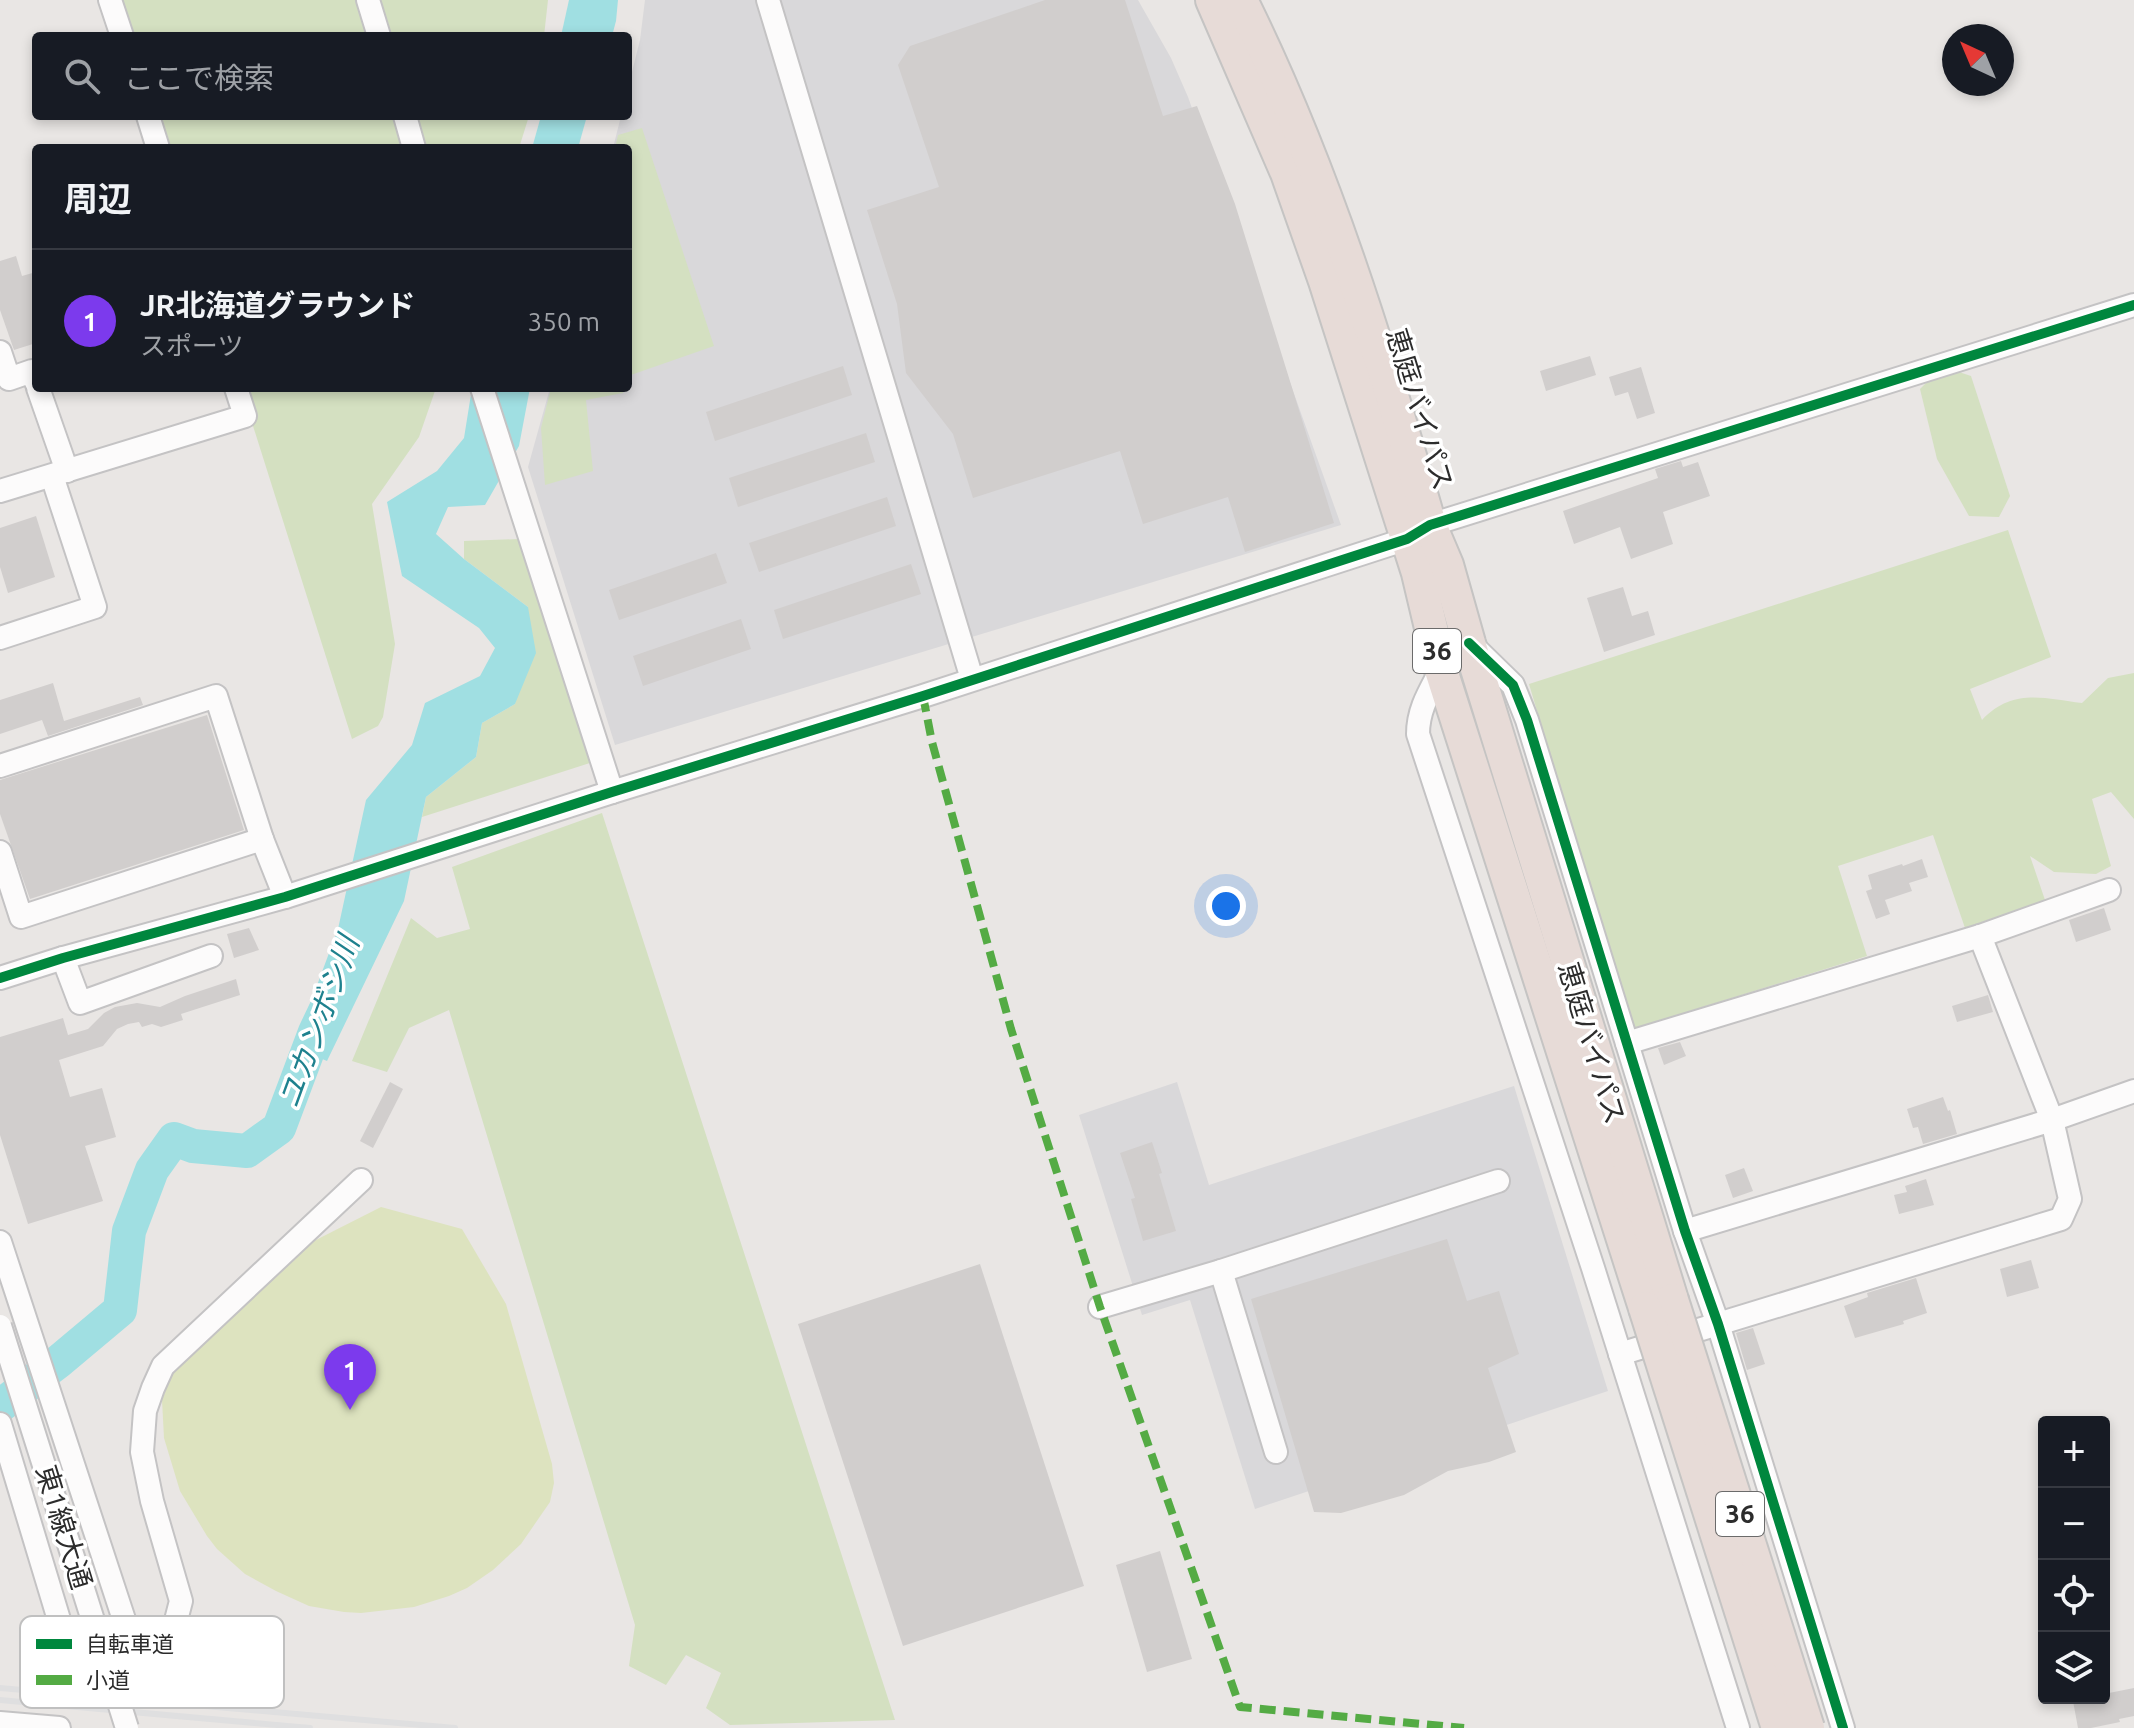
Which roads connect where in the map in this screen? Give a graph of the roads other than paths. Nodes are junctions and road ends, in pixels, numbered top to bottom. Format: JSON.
{"nodes":[{"id":1,"x":110,"y":0,"type":"edge"},
{"id":2,"x":368,"y":0,"type":"edge"},
{"id":3,"x":768,"y":0,"type":"edge"},
{"id":4,"x":1212,"y":0,"type":"edge"},
{"id":5,"x":1241,"y":0,"type":"edge"},
{"id":6,"x":121,"y":32,"type":"edge"},
{"id":7,"x":378,"y":32,"type":"edge"},
{"id":8,"x":149,"y":120,"type":"edge"},
{"id":9,"x":406,"y":120,"type":"edge"},
{"id":10,"x":157,"y":144,"type":"edge"},
{"id":11,"x":413,"y":144,"type":"edge"},
{"id":12,"x":2134,"y":305,"type":"edge"},
{"id":13,"x":0,"y":352,"type":"edge"},
{"id":14,"x":32,"y":371,"type":"edge"},
{"id":15,"x":39,"y":392,"type":"edge"},
{"id":16,"x":237,"y":392,"type":"edge"},
{"id":17,"x":483,"y":392,"type":"edge"},
{"id":18,"x":60,"y":473,"type":"junction"},
{"id":19,"x":0,"y":491,"type":"edge"},
{"id":20,"x":1418,"y":532,"type":"junction"},
{"id":21,"x":0,"y":638,"type":"edge"},
{"id":22,"x":1469,"y":643,"type":"junction"},
{"id":23,"x":1441,"y":670,"type":"junction"},
{"id":24,"x":972,"y":679,"type":"junction"},
{"id":25,"x":0,"y":766,"type":"edge"},
{"id":26,"x":612,"y":792,"type":"junction"},
{"id":27,"x":262,"y":839,"type":"junction"},
{"id":28,"x":0,"y":852,"type":"edge"},
{"id":29,"x":2109,"y":890,"type":"dead end"},
{"id":30,"x":285,"y":897,"type":"junction"},
{"id":31,"x":1980,"y":936,"type":"junction"},
{"id":32,"x":211,"y":956,"type":"dead end"},
{"id":33,"x":63,"y":958,"type":"junction"},
{"id":34,"x":0,"y":978,"type":"edge"},
{"id":35,"x":1627,"y":1043,"type":"junction"},
{"id":36,"x":2134,"y":1091,"type":"edge"},
{"id":37,"x":2052,"y":1120,"type":"junction"},
{"id":38,"x":361,"y":1180,"type":"dead end"},
{"id":39,"x":1498,"y":1181,"type":"dead end"},
{"id":40,"x":1685,"y":1231,"type":"junction"},
{"id":41,"x":0,"y":1242,"type":"edge"},
{"id":42,"x":1221,"y":1271,"type":"junction"},
{"id":43,"x":1658,"y":1304,"type":"junction"},
{"id":44,"x":1100,"y":1307,"type":"dead end"},
{"id":45,"x":1718,"y":1324,"type":"junction"},
{"id":46,"x":0,"y":1326,"type":"edge"},
{"id":47,"x":1620,"y":1354,"type":"junction"},
{"id":48,"x":3,"y":1435,"type":"edge"},
{"id":49,"x":1276,"y":1452,"type":"dead end"},
{"id":50,"x":58,"y":1616,"type":"edge"},
{"id":51,"x":92,"y":1616,"type":"edge"},
{"id":52,"x":123,"y":1616,"type":"edge"},
{"id":53,"x":177,"y":1616,"type":"edge"},
{"id":54,"x":121,"y":1708,"type":"edge"},
{"id":55,"x":0,"y":1723,"type":"edge"},
{"id":56,"x":59,"y":1728,"type":"edge"},
{"id":57,"x":127,"y":1728,"type":"edge"},
{"id":58,"x":1738,"y":1728,"type":"edge"},
{"id":59,"x":1778,"y":1728,"type":"edge"},
{"id":60,"x":1808,"y":1728,"type":"edge"},
{"id":61,"x":1843,"y":1728,"type":"edge"}],
"edges":[{"from":1,"to":6,"type":"street"},
{"from":2,"to":7,"type":"street"},
{"from":3,"to":24,"type":"street"},
{"from":4,"to":20,"type":"highway","name":"恵庭バイパス","number":"36"},
{"from":5,"to":20,"type":"highway","name":"恵庭バイパス","number":"36"},
{"from":8,"to":10,"type":"street"},
{"from":9,"to":11,"type":"street"},
{"from":12,"to":20,"type":"street"},
{"from":13,"to":14,"type":"street"},
{"from":15,"to":18,"type":"street"},
{"from":16,"to":18,"type":"street"},
{"from":17,"to":26,"type":"street"},
{"from":18,"to":19,"type":"street"},
{"from":18,"to":21,"type":"street"},
{"from":20,"to":22,"type":"highway","name":"恵庭バイパス","number":"36"},
{"from":20,"to":23,"type":"highway","name":"恵庭バイパス","number":"36"},
{"from":20,"to":24,"type":"street"},
{"from":22,"to":35,"type":"street"},
{"from":22,"to":43,"type":"highway","name":"恵庭バイパス","number":"36"},
{"from":23,"to":43,"type":"highway","name":"恵庭バイパス","number":"36"},
{"from":23,"to":47,"type":"street"},
{"from":24,"to":26,"type":"street"},
{"from":25,"to":27,"type":"street"},
{"from":26,"to":30,"type":"street"},
{"from":27,"to":28,"type":"street"},
{"from":27,"to":30,"type":"street"},
{"from":29,"to":31,"type":"street"},
{"from":30,"to":33,"type":"street"},
{"from":31,"to":35,"type":"street"},
{"from":31,"to":37,"type":"street"},
{"from":32,"to":33,"type":"street"},
{"from":33,"to":34,"type":"street"},
{"from":35,"to":40,"type":"street"},
{"from":36,"to":37,"type":"street"},
{"from":37,"to":40,"type":"street"},
{"from":37,"to":45,"type":"street"},
{"from":38,"to":53,"type":"street"},
{"from":39,"to":42,"type":"street"},
{"from":40,"to":45,"type":"street"},
{"from":41,"to":52,"type":"street"},
{"from":42,"to":44,"type":"street"},
{"from":42,"to":49,"type":"street"},
{"from":43,"to":59,"type":"highway","name":"恵庭バイパス","number":"36","bridge":true},
{"from":43,"to":60,"type":"highway","name":"恵庭バイパス","number":"36","bridge":true},
{"from":45,"to":47,"type":"street"},
{"from":45,"to":61,"type":"street"},
{"from":46,"to":51,"type":"street","name":"東1線大通","bridge":true},
{"from":47,"to":58,"type":"street"},
{"from":48,"to":50,"type":"street"},
{"from":54,"to":57,"type":"street","name":"東1線大通","bridge":true},
{"from":55,"to":56,"type":"street"}]}
